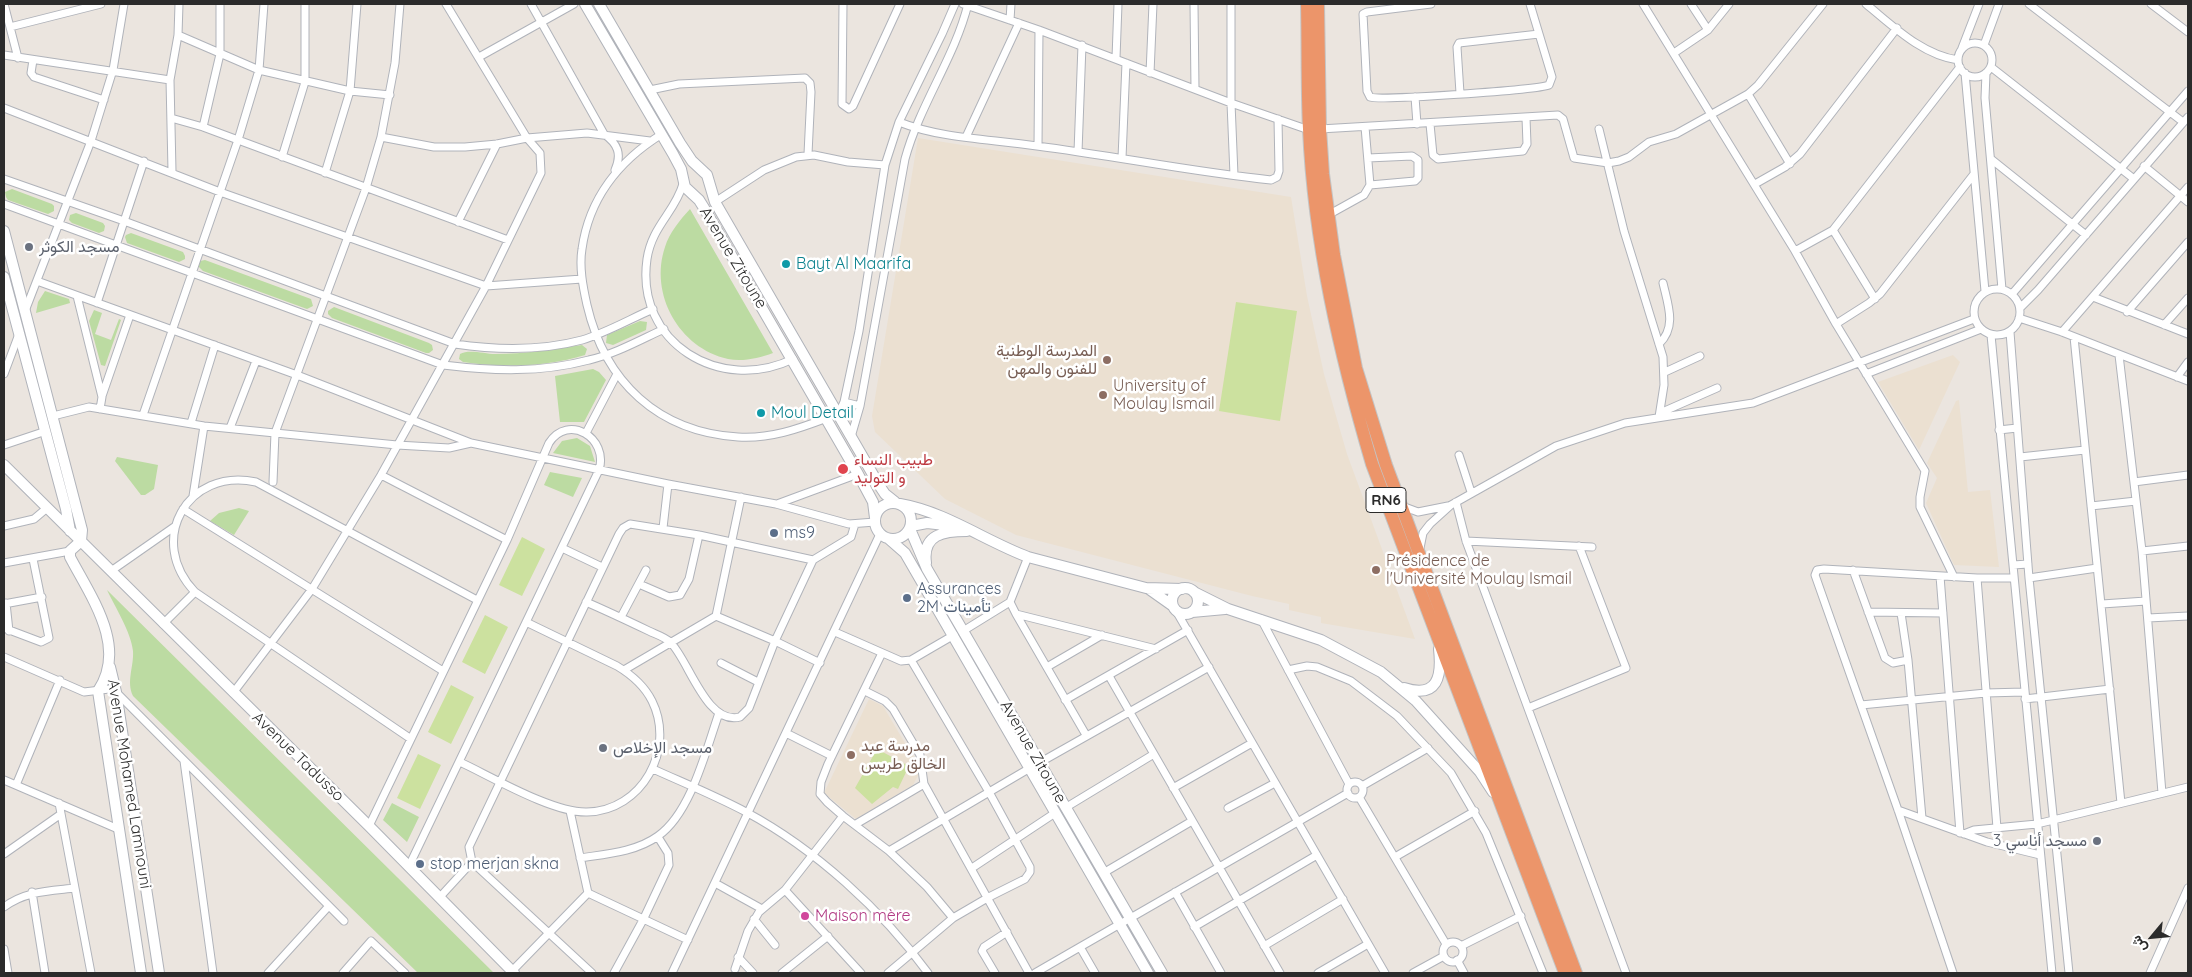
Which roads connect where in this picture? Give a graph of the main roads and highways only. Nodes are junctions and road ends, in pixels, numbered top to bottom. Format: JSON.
{"nodes":[{"id":1,"x":1307,"y":4,"type":"edge"},
{"id":2,"x":1318,"y":4,"type":"edge"},
{"id":3,"x":1314,"y":129,"type":"junction"},
{"id":4,"x":1565,"y":973,"type":"edge"},
{"id":5,"x":1576,"y":973,"type":"edge"}],
"edges":[{"from":1,"to":3,"type":"highway","number":"RN6"},
{"from":2,"to":3,"type":"highway","number":"RN6"},
{"from":3,"to":4,"type":"highway","number":"RN6"},
{"from":3,"to":5,"type":"highway","number":"RN6"}]}
